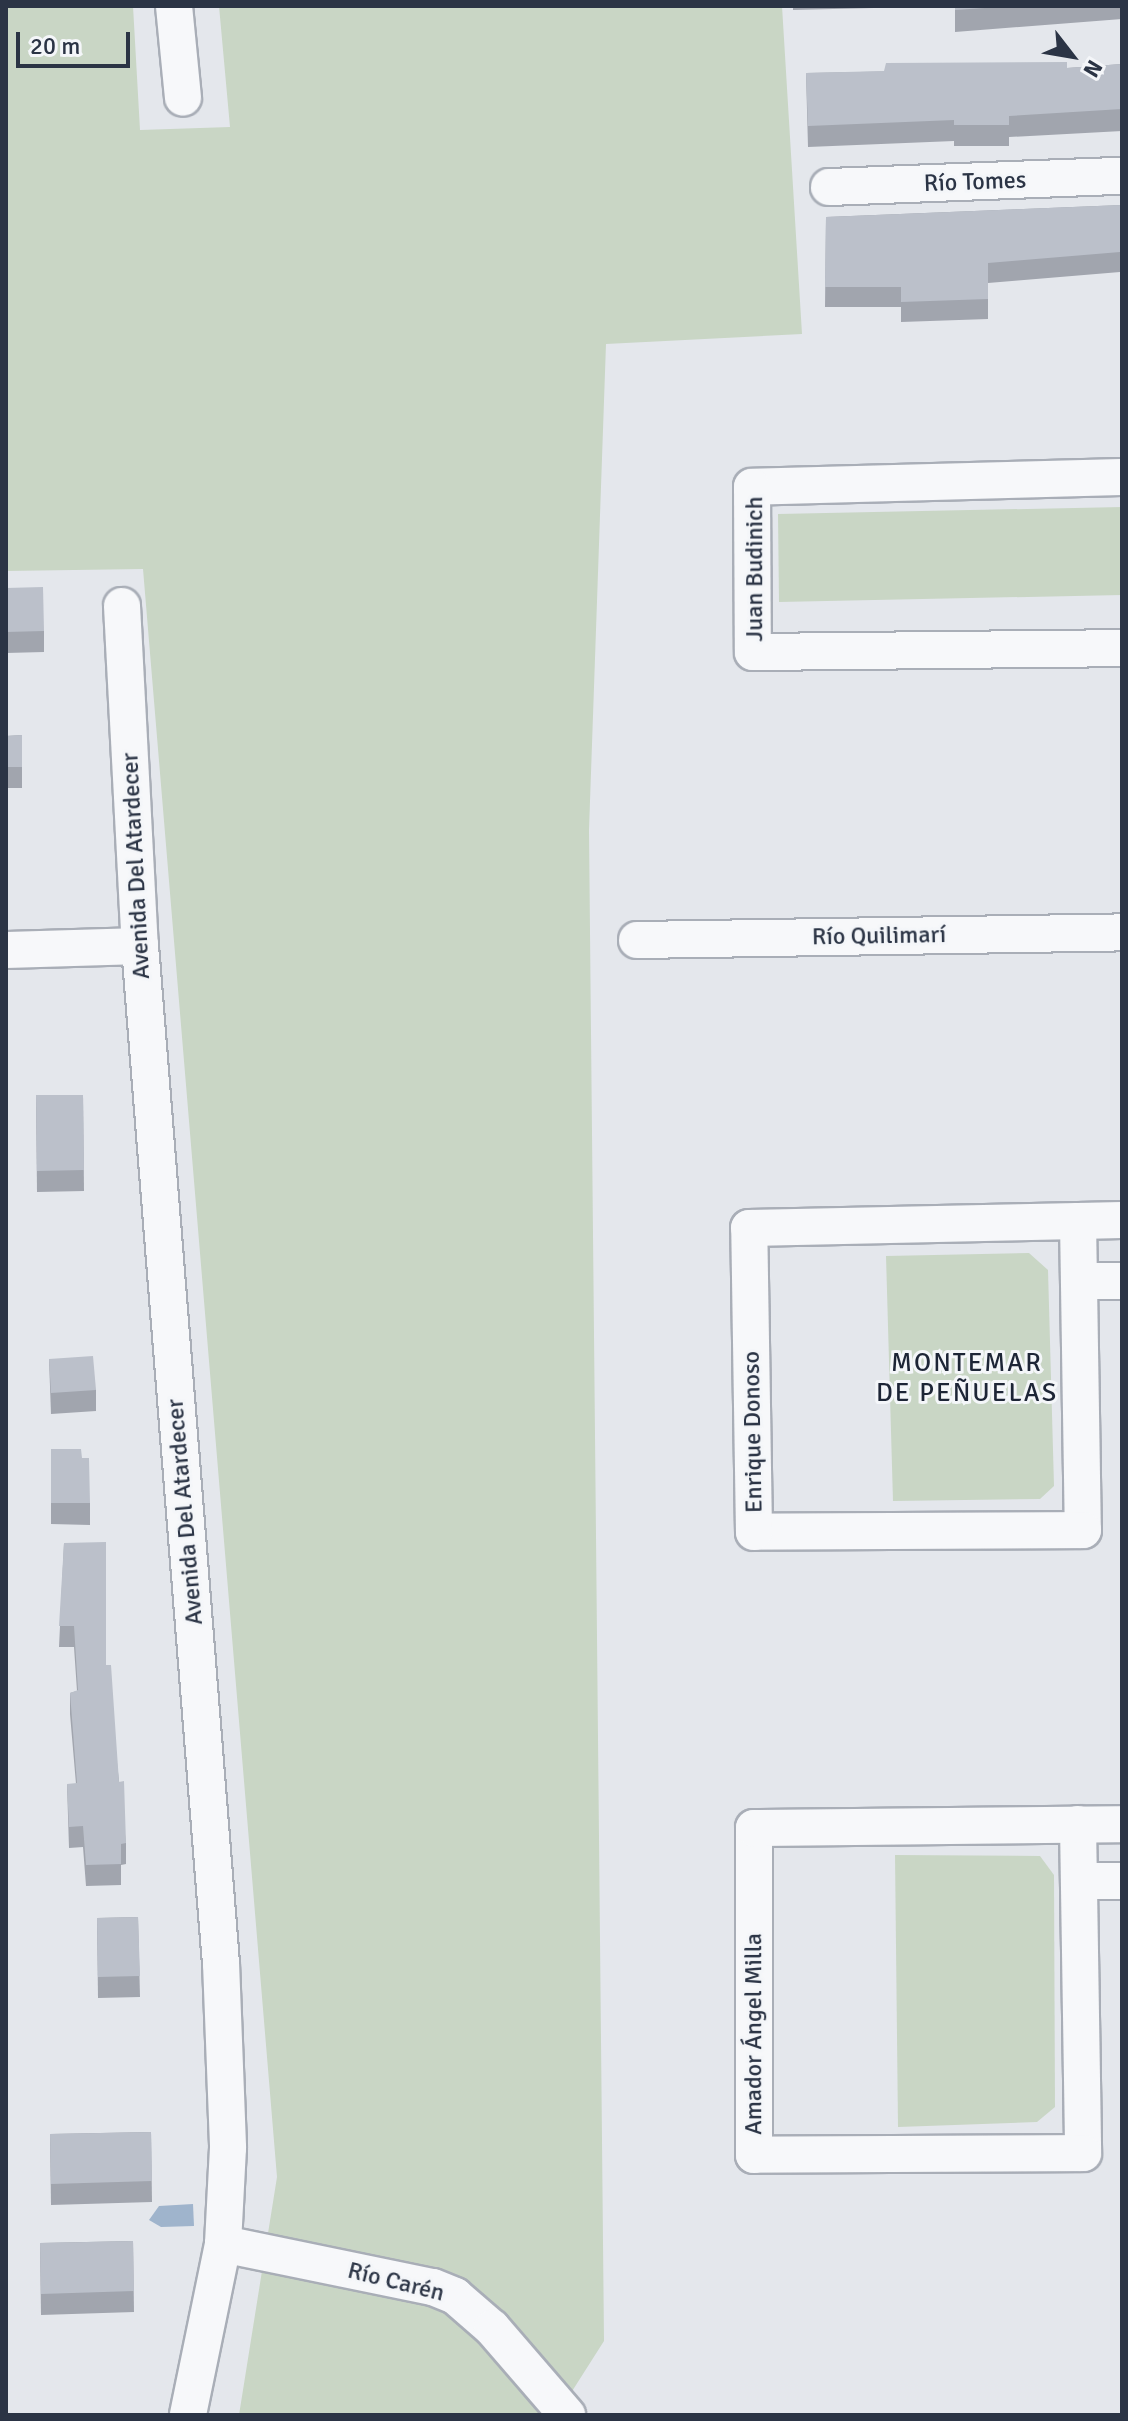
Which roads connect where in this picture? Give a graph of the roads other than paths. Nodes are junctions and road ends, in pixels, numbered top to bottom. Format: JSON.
{"nodes":[{"id":1,"x":174,"y":6,"type":"edge"},
{"id":2,"x":183,"y":98,"type":"dead end"},
{"id":3,"x":1122,"y":176,"type":"edge"},
{"id":4,"x":829,"y":187,"type":"dead end"},
{"id":5,"x":1122,"y":477,"type":"edge"},
{"id":6,"x":122,"y":606,"type":"dead end"},
{"id":7,"x":1122,"y":648,"type":"edge"},
{"id":8,"x":1122,"y":932,"type":"edge"},
{"id":9,"x":637,"y":940,"type":"dead end"},
{"id":10,"x":140,"y":946,"type":"junction"},
{"id":11,"x":6,"y":950,"type":"edge"},
{"id":12,"x":1122,"y":1220,"type":"edge"},
{"id":13,"x":1078,"y":1221,"type":"junction"},
{"id":14,"x":1079,"y":1281,"type":"junction"},
{"id":15,"x":1122,"y":1281,"type":"edge"},
{"id":16,"x":1078,"y":1824,"type":"junction"},
{"id":17,"x":1122,"y":1824,"type":"edge"},
{"id":18,"x":1080,"y":1881,"type":"junction"},
{"id":19,"x":1122,"y":1881,"type":"edge"},
{"id":20,"x":223,"y":2244,"type":"junction"},
{"id":21,"x":188,"y":2415,"type":"edge"},
{"id":22,"x":567,"y":2415,"type":"edge"}],
"edges":[{"from":1,"to":2,"type":"street"},
{"from":3,"to":4,"type":"street","name":"Río Tomes"},
{"from":5,"to":7,"type":"street","name":"Juan Budinich"},
{"from":6,"to":10,"type":"street","name":"Avenida Del Atardecer"},
{"from":8,"to":9,"type":"street","name":"Río Quilimarí"},
{"from":10,"to":11,"type":"street"},
{"from":10,"to":20,"type":"street","name":"Avenida Del Atardecer"},
{"from":12,"to":13,"type":"street","name":"Enrique Donoso"},
{"from":13,"to":14,"type":"street","name":"Enrique Donoso"},
{"from":13,"to":14,"type":"street","name":"Enrique Donoso"},
{"from":14,"to":15,"type":"street"},
{"from":16,"to":17,"type":"street","name":"Amador Ángel Milla"},
{"from":16,"to":18,"type":"street","name":"Amador Ángel Milla"},
{"from":16,"to":18,"type":"street","name":"Amador Ángel Milla"},
{"from":18,"to":19,"type":"street"},
{"from":20,"to":21,"type":"street","name":"Avenida Del Atardecer"},
{"from":20,"to":22,"type":"street","name":"Río Carén"}]}
